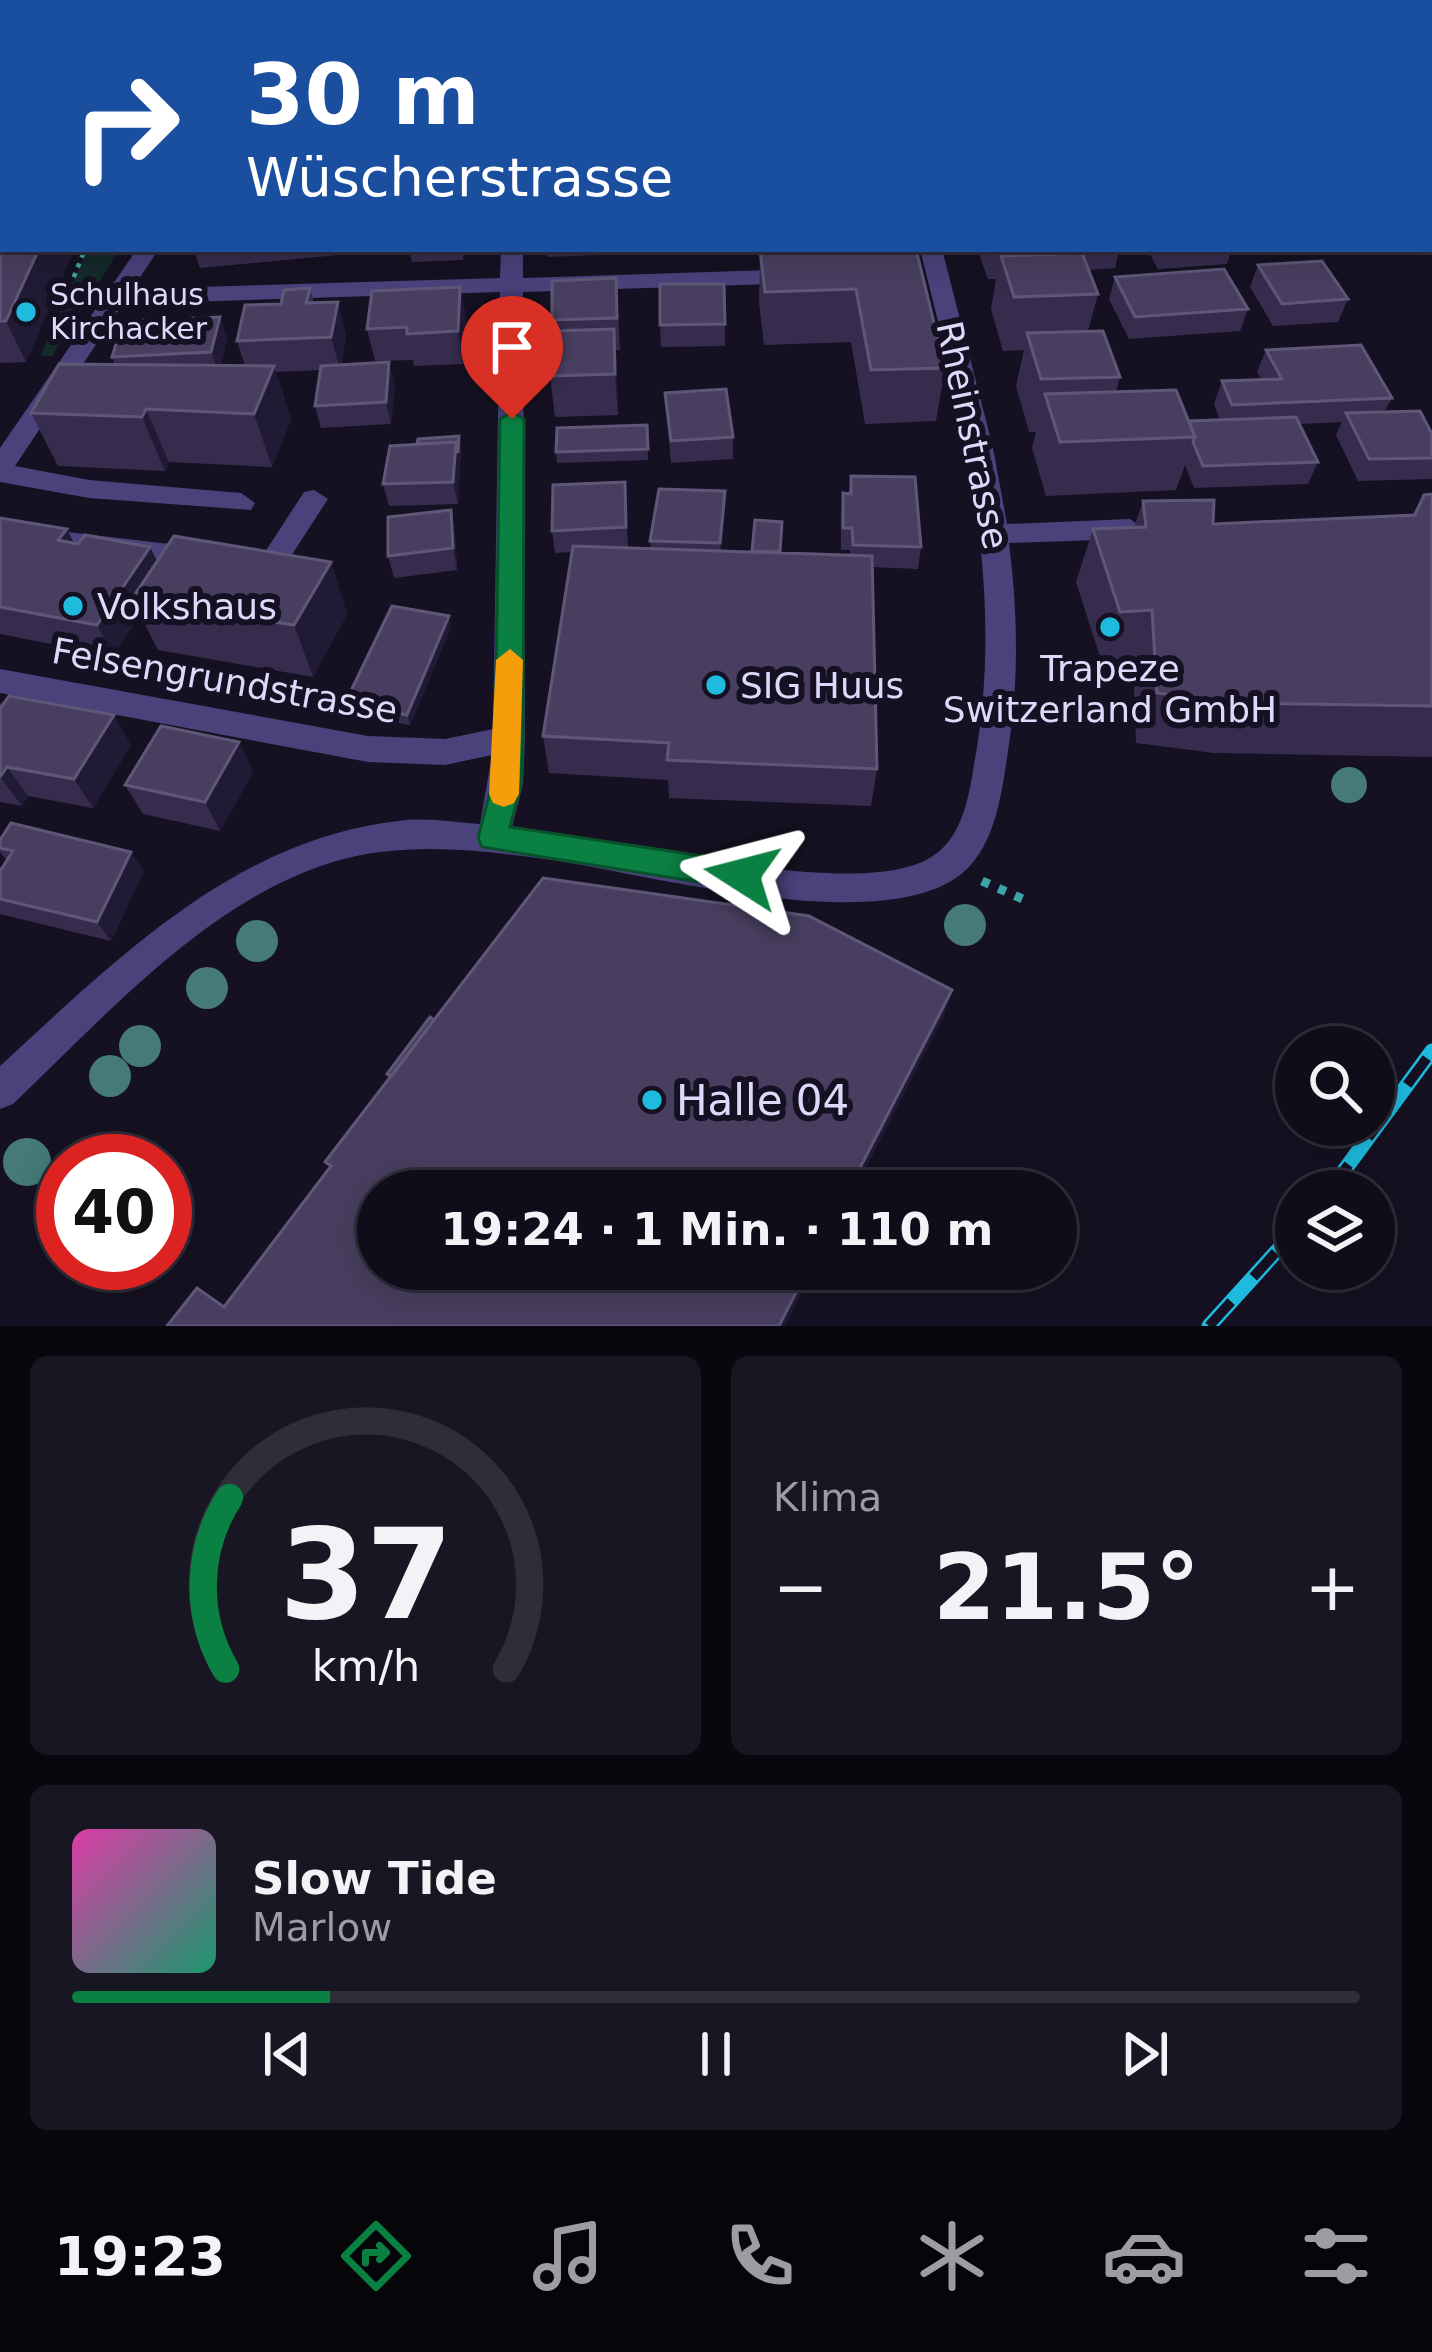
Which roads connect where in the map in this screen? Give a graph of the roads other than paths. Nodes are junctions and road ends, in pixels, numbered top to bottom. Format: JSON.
{"nodes":[{"id":1,"x":146,"y":252,"type":"edge"},
{"id":2,"x":512,"y":252,"type":"edge"},
{"id":3,"x":927,"y":264,"type":"edge"},
{"id":4,"x":819,"y":275,"type":"edge"},
{"id":5,"x":513,"y":283,"type":"junction"},
{"id":6,"x":119,"y":297,"type":"junction"},
{"id":7,"x":0,"y":471,"type":"edge"},
{"id":8,"x":314,"y":499,"type":"dead end"},
{"id":9,"x":241,"y":503,"type":"dead end"},
{"id":10,"x":1160,"y":528,"type":"edge"},
{"id":11,"x":0,"y":533,"type":"edge"},
{"id":12,"x":998,"y":534,"type":"junction"},
{"id":13,"x":0,"y":681,"type":"edge"},
{"id":14,"x":509,"y":739,"type":"junction"},
{"id":15,"x":493,"y":838,"type":"junction"},
{"id":16,"x":0,"y":1091,"type":"edge"}],
"edges":[{"from":1,"to":6,"type":"street"},
{"from":2,"to":5,"type":"street"},
{"from":3,"to":12,"type":"street","name":"Rheinstrasse"},
{"from":4,"to":5,"type":"street"},
{"from":5,"to":6,"type":"street"},
{"from":5,"to":14,"type":"street"},
{"from":6,"to":7,"type":"street"},
{"from":7,"to":9,"type":"street"},
{"from":8,"to":11,"type":"street"},
{"from":10,"to":12,"type":"street"},
{"from":12,"to":15,"type":"street","name":"Rheinstrasse"},
{"from":13,"to":14,"type":"street","name":"Felsengrundstrasse"},
{"from":14,"to":15,"type":"street"},
{"from":15,"to":16,"type":"street","name":"Rheinstrasse"}]}
